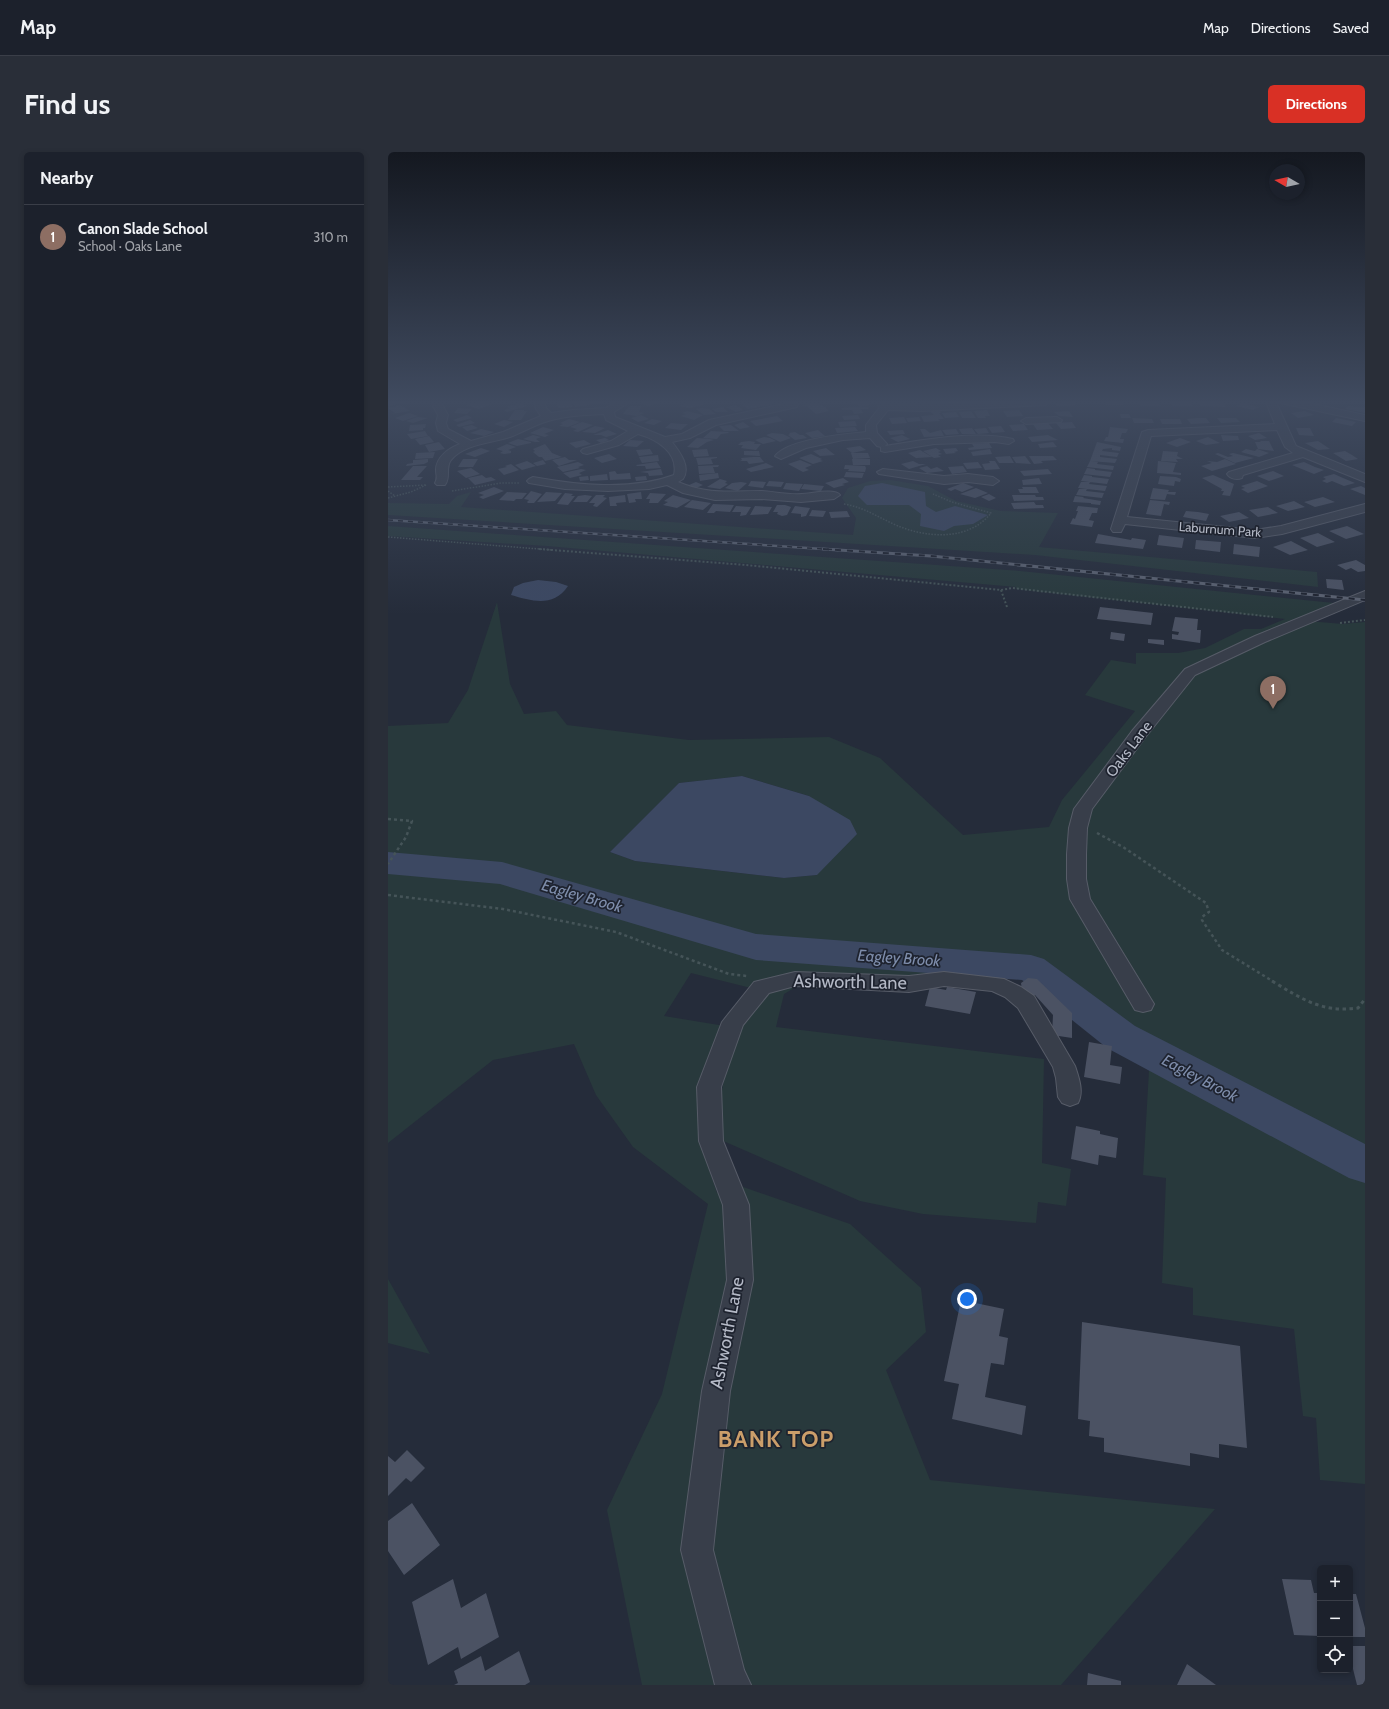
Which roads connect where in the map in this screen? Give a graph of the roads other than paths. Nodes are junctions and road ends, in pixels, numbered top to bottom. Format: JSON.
{"nodes":[{"id":1,"x":441,"y":472,"type":"edge"},
{"id":2,"x":681,"y":472,"type":"edge"},
{"id":3,"x":883,"y":472,"type":"edge"},
{"id":4,"x":1134,"y":472,"type":"edge"},
{"id":5,"x":1241,"y":472,"type":"edge"},
{"id":6,"x":1349,"y":472,"type":"edge"},
{"id":7,"x":1005,"y":476,"type":"dead end"},
{"id":8,"x":1238,"y":476,"type":"dead end"},
{"id":9,"x":1365,"y":478,"type":"edge"},
{"id":10,"x":531,"y":480,"type":"road end"},
{"id":11,"x":669,"y":482,"type":"junction"},
{"id":12,"x":426,"y":485,"type":"road end"},
{"id":13,"x":830,"y":498,"type":"road end"},
{"id":14,"x":1365,"y":508,"type":"edge"},
{"id":15,"x":1365,"y":595,"type":"edge"},
{"id":16,"x":1143,"y":1004,"type":"dead end"},
{"id":17,"x":1070,"y":1097,"type":"dead end"},
{"id":18,"x":734,"y":1685,"type":"edge"}],
"edges":[{"from":1,"to":12,"type":"street"},
{"from":2,"to":11,"type":"street"},
{"from":3,"to":7,"type":"street"},
{"from":4,"to":14,"type":"street","name":"Laburnum Park"},
{"from":5,"to":8,"type":"street"},
{"from":6,"to":9,"type":"street"},
{"from":10,"to":11,"type":"street"},
{"from":11,"to":13,"type":"street"},
{"from":15,"to":16,"type":"street","name":"Oaks Lane"},
{"from":17,"to":18,"type":"street","name":"Ashworth Lane"}]}
